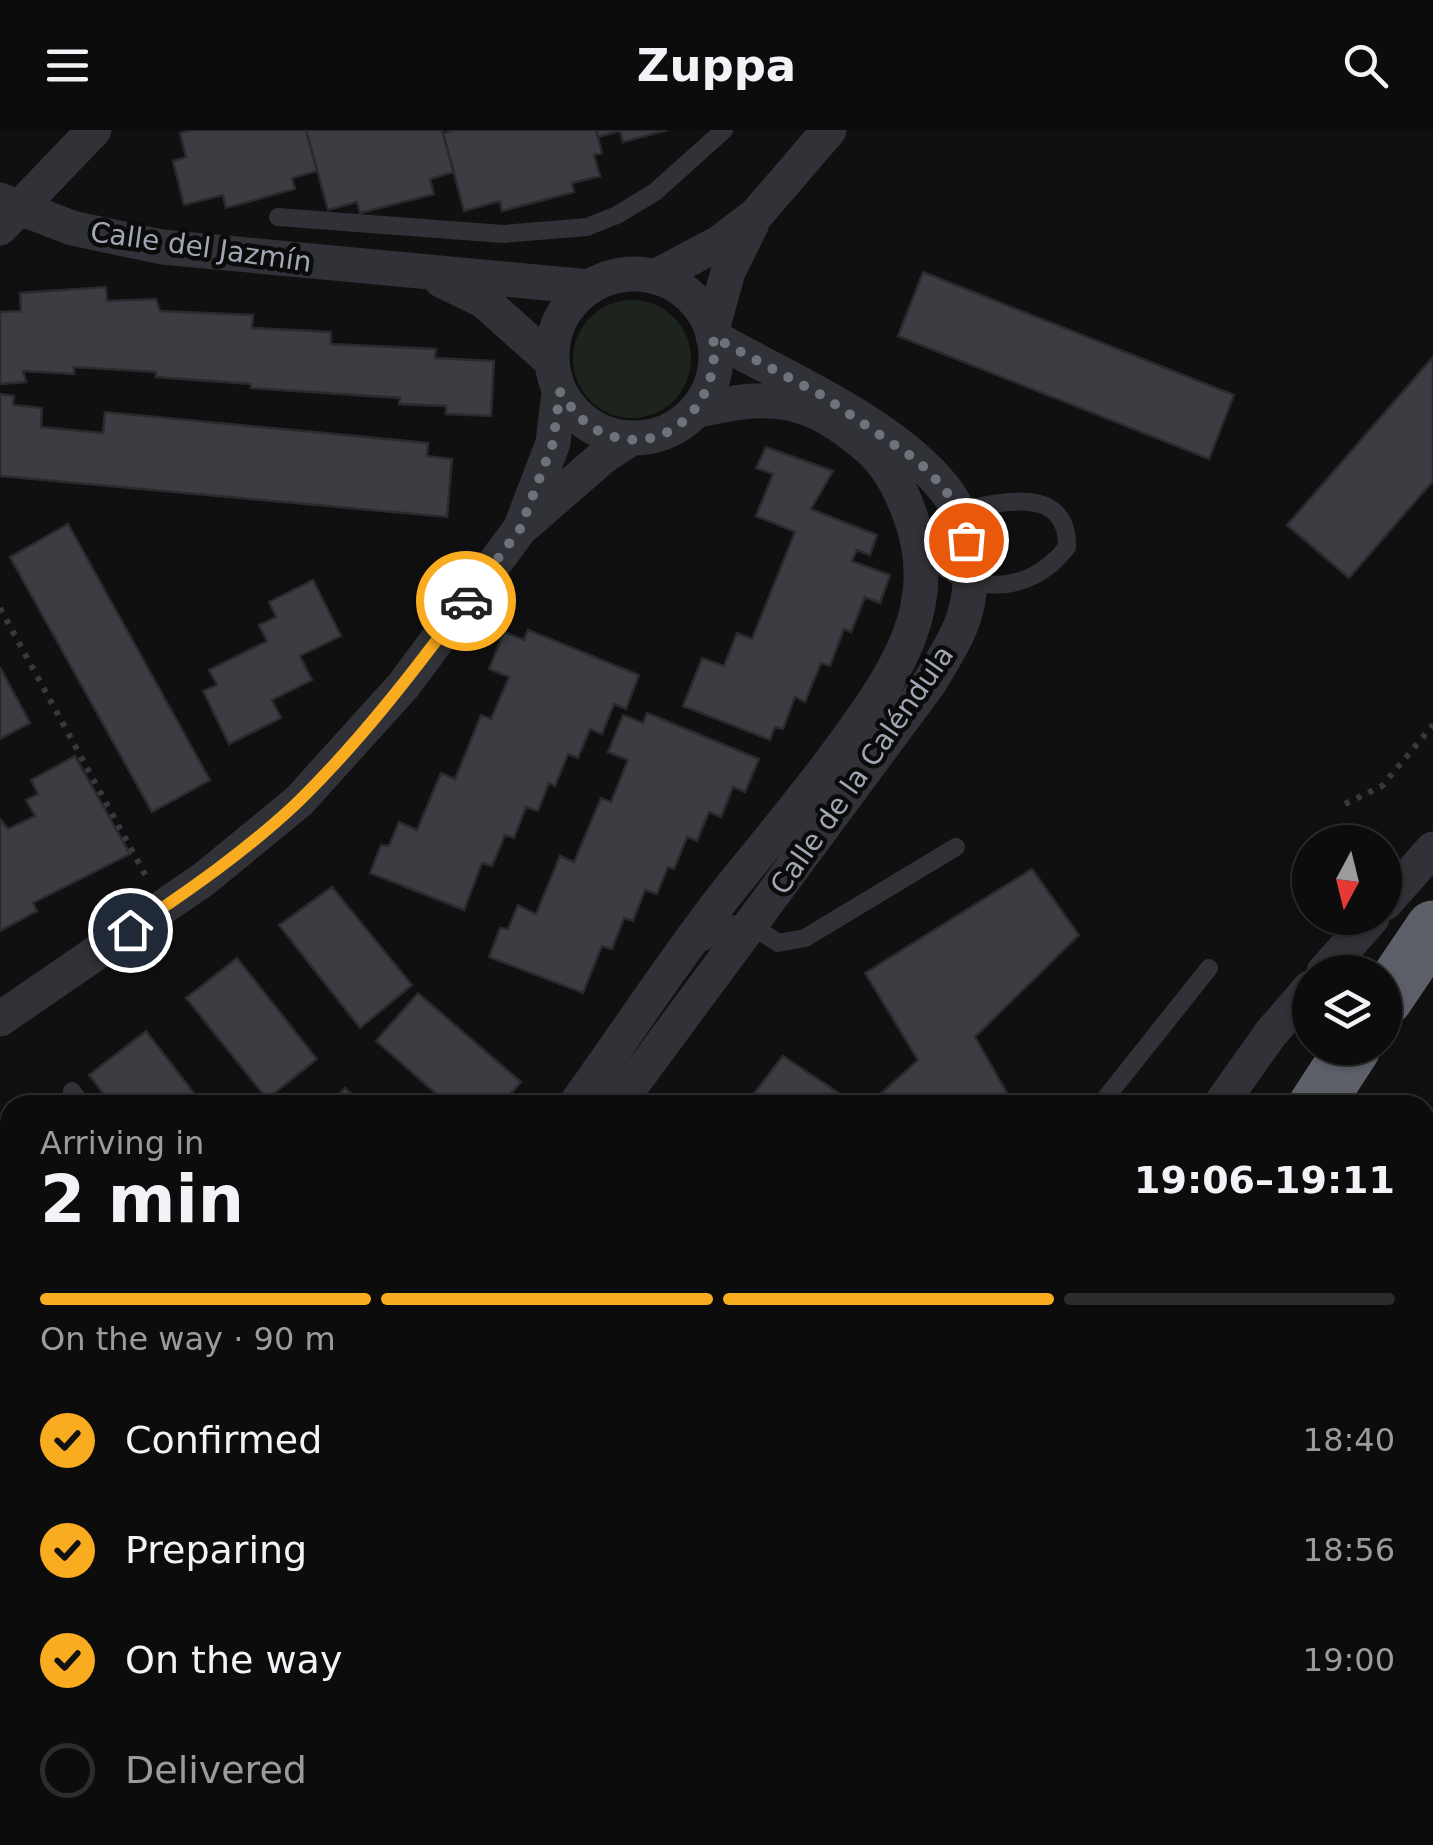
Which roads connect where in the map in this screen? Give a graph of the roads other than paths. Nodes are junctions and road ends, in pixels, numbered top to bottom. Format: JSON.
{"nodes":[{"id":1,"x":94,"y":130,"type":"edge"},
{"id":2,"x":724,"y":130,"type":"edge"},
{"id":3,"x":815,"y":135,"type":"edge"},
{"id":4,"x":5,"y":213,"type":"edge"},
{"id":5,"x":756,"y":215,"type":"junction"},
{"id":6,"x":278,"y":217,"type":"dead end"},
{"id":7,"x":407,"y":268,"type":"junction"},
{"id":8,"x":656,"y":277,"type":"junction"},
{"id":9,"x":590,"y":287,"type":"junction"},
{"id":10,"x":712,"y":333,"type":"junction"},
{"id":11,"x":555,"y":376,"type":"junction"},
{"id":12,"x":695,"y":411,"type":"junction"},
{"id":13,"x":630,"y":438,"type":"junction"},
{"id":14,"x":957,"y":512,"type":"junction"},
{"id":15,"x":520,"y":529,"type":"junction"},
{"id":16,"x":921,"y":547,"type":"junction"},
{"id":17,"x":970,"y":582,"type":"junction"},
{"id":18,"x":800,"y":806,"type":"junction"},
{"id":19,"x":956,"y":846,"type":"dead end"},
{"id":20,"x":1433,"y":849,"type":"edge"},
{"id":21,"x":1402,"y":884,"type":"edge"},
{"id":22,"x":752,"y":924,"type":"junction"},
{"id":23,"x":1433,"y":928,"type":"edge"},
{"id":24,"x":1357,"y":935,"type":"edge"},
{"id":25,"x":1339,"y":955,"type":"edge"},
{"id":26,"x":1209,"y":968,"type":"dead end"},
{"id":27,"x":1402,"y":974,"type":"edge"},
{"id":28,"x":1292,"y":1008,"type":"edge"},
{"id":29,"x":0,"y":1019,"type":"edge"},
{"id":30,"x":634,"y":1024,"type":"junction"},
{"id":31,"x":1342,"y":1065,"type":"edge"},
{"id":32,"x":582,"y":1095,"type":"edge"},
{"id":33,"x":624,"y":1095,"type":"edge"},
{"id":34,"x":1108,"y":1095,"type":"edge"},
{"id":35,"x":1227,"y":1095,"type":"edge"},
{"id":36,"x":1322,"y":1095,"type":"edge"}],
"edges":[{"from":1,"to":4,"type":"street"},
{"from":2,"to":6,"type":"lane"},
{"from":3,"to":5,"type":"street"},
{"from":4,"to":7,"type":"street","name":"Calle del Jazmín"},
{"from":5,"to":8,"type":"street"},
{"from":5,"to":10,"type":"street"},
{"from":7,"to":9,"type":"street","name":"Calle del Jazmín"},
{"from":7,"to":11,"type":"street","name":"Calle del Jazmín"},
{"from":8,"to":9,"type":"street"},
{"from":8,"to":10,"type":"street"},
{"from":9,"to":11,"type":"street"},
{"from":10,"to":12,"type":"street"},
{"from":10,"to":14,"type":"street","name":"Calle de la Caléndula"},
{"from":11,"to":13,"type":"street"},
{"from":11,"to":15,"type":"street"},
{"from":12,"to":13,"type":"street"},
{"from":12,"to":16,"type":"street","name":"Calle de la Caléndula"},
{"from":13,"to":15,"type":"street"},
{"from":14,"to":17,"type":"street","name":"Calle de la Caléndula"},
{"from":14,"to":17,"type":"lane"},
{"from":15,"to":29,"type":"street"},
{"from":16,"to":17,"type":"lane"},
{"from":16,"to":18,"type":"street","name":"Calle de la Caléndula"},
{"from":17,"to":22,"type":"street","name":"Calle de la Caléndula"},
{"from":18,"to":22,"type":"lane"},
{"from":18,"to":30,"type":"street","name":"Calle de la Caléndula"},
{"from":19,"to":22,"type":"lane"},
{"from":20,"to":21,"type":"street"},
{"from":22,"to":30,"type":"lane"},
{"from":22,"to":33,"type":"street","name":"Calle de la Caléndula"},
{"from":23,"to":27,"type":"highway"},
{"from":24,"to":25,"type":"street"},
{"from":26,"to":34,"type":"lane"},
{"from":28,"to":35,"type":"street"},
{"from":30,"to":32,"type":"street","name":"Calle de la Caléndula"},
{"from":31,"to":36,"type":"highway"}]}
